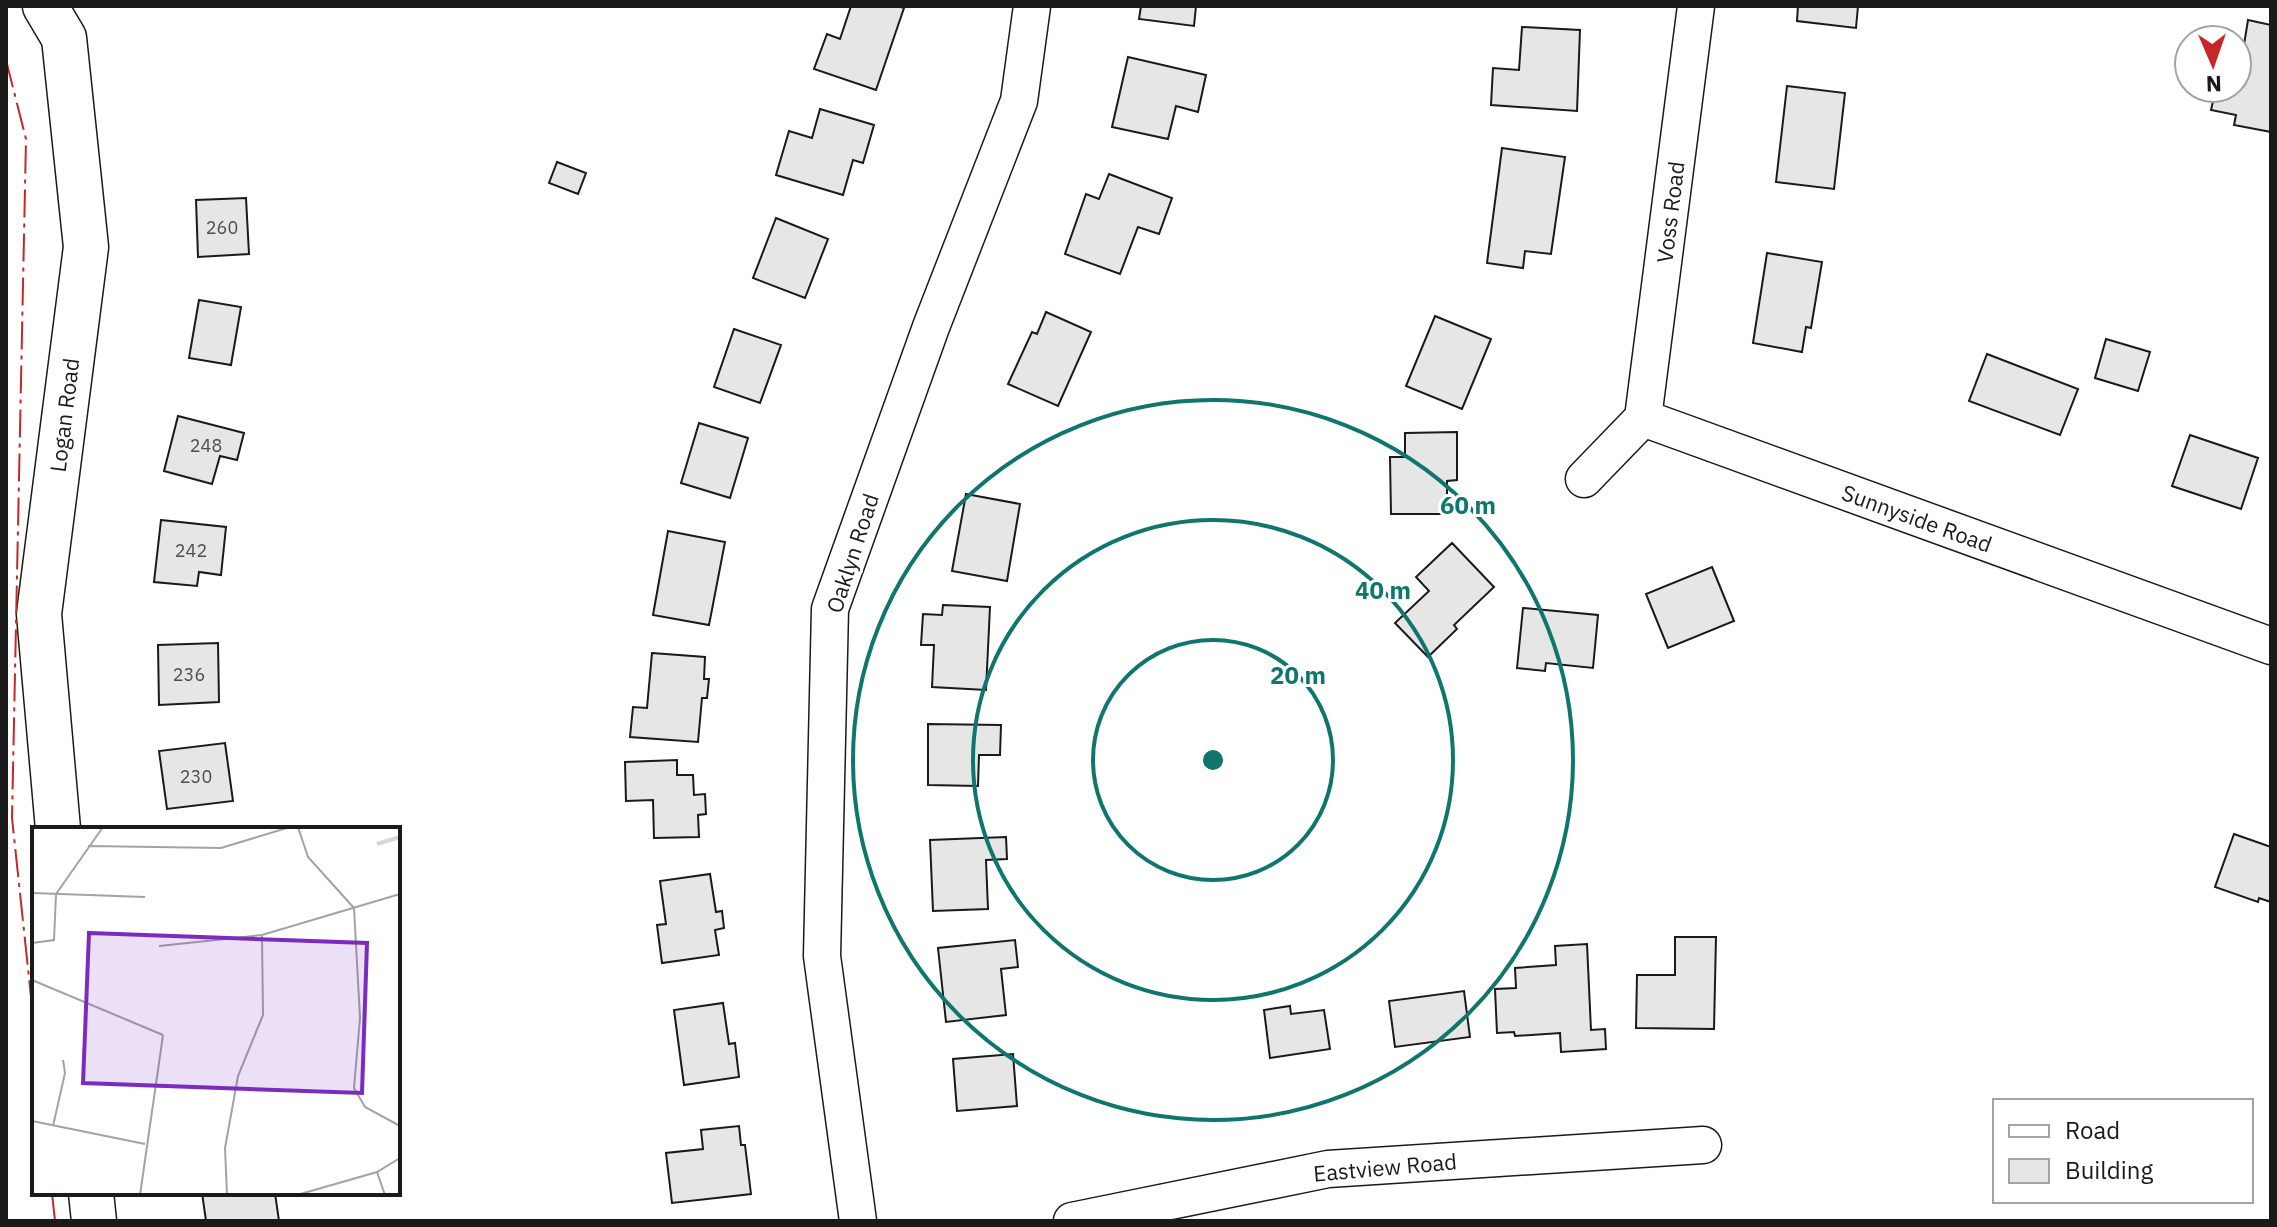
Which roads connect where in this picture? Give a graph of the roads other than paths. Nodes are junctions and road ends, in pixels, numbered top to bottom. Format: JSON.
{"nodes":[{"id":1,"x":45,"y":6,"type":"edge"},
{"id":2,"x":1032,"y":6,"type":"edge"},
{"id":3,"x":1696,"y":6,"type":"edge"},
{"id":4,"x":1643,"y":418,"type":"junction"},
{"id":5,"x":1584,"y":479,"type":"dead end"},
{"id":6,"x":2271,"y":646,"type":"edge"},
{"id":7,"x":58,"y":827,"type":"edge"},
{"id":8,"x":1703,"y":1145,"type":"dead end"},
{"id":9,"x":91,"y":1195,"type":"edge"},
{"id":10,"x":94,"y":1221,"type":"edge"},
{"id":11,"x":858,"y":1221,"type":"edge"},
{"id":12,"x":1072,"y":1221,"type":"edge"}],
"edges":[{"from":1,"to":7,"type":"street","name":"Logan Road"},
{"from":2,"to":11,"type":"street","name":"Oaklyn Road"},
{"from":3,"to":4,"type":"street","name":"Voss Road"},
{"from":4,"to":5,"type":"street"},
{"from":4,"to":6,"type":"street","name":"Sunnyside Road"},
{"from":8,"to":12,"type":"street","name":"Eastview Road"},
{"from":9,"to":10,"type":"street"}]}
